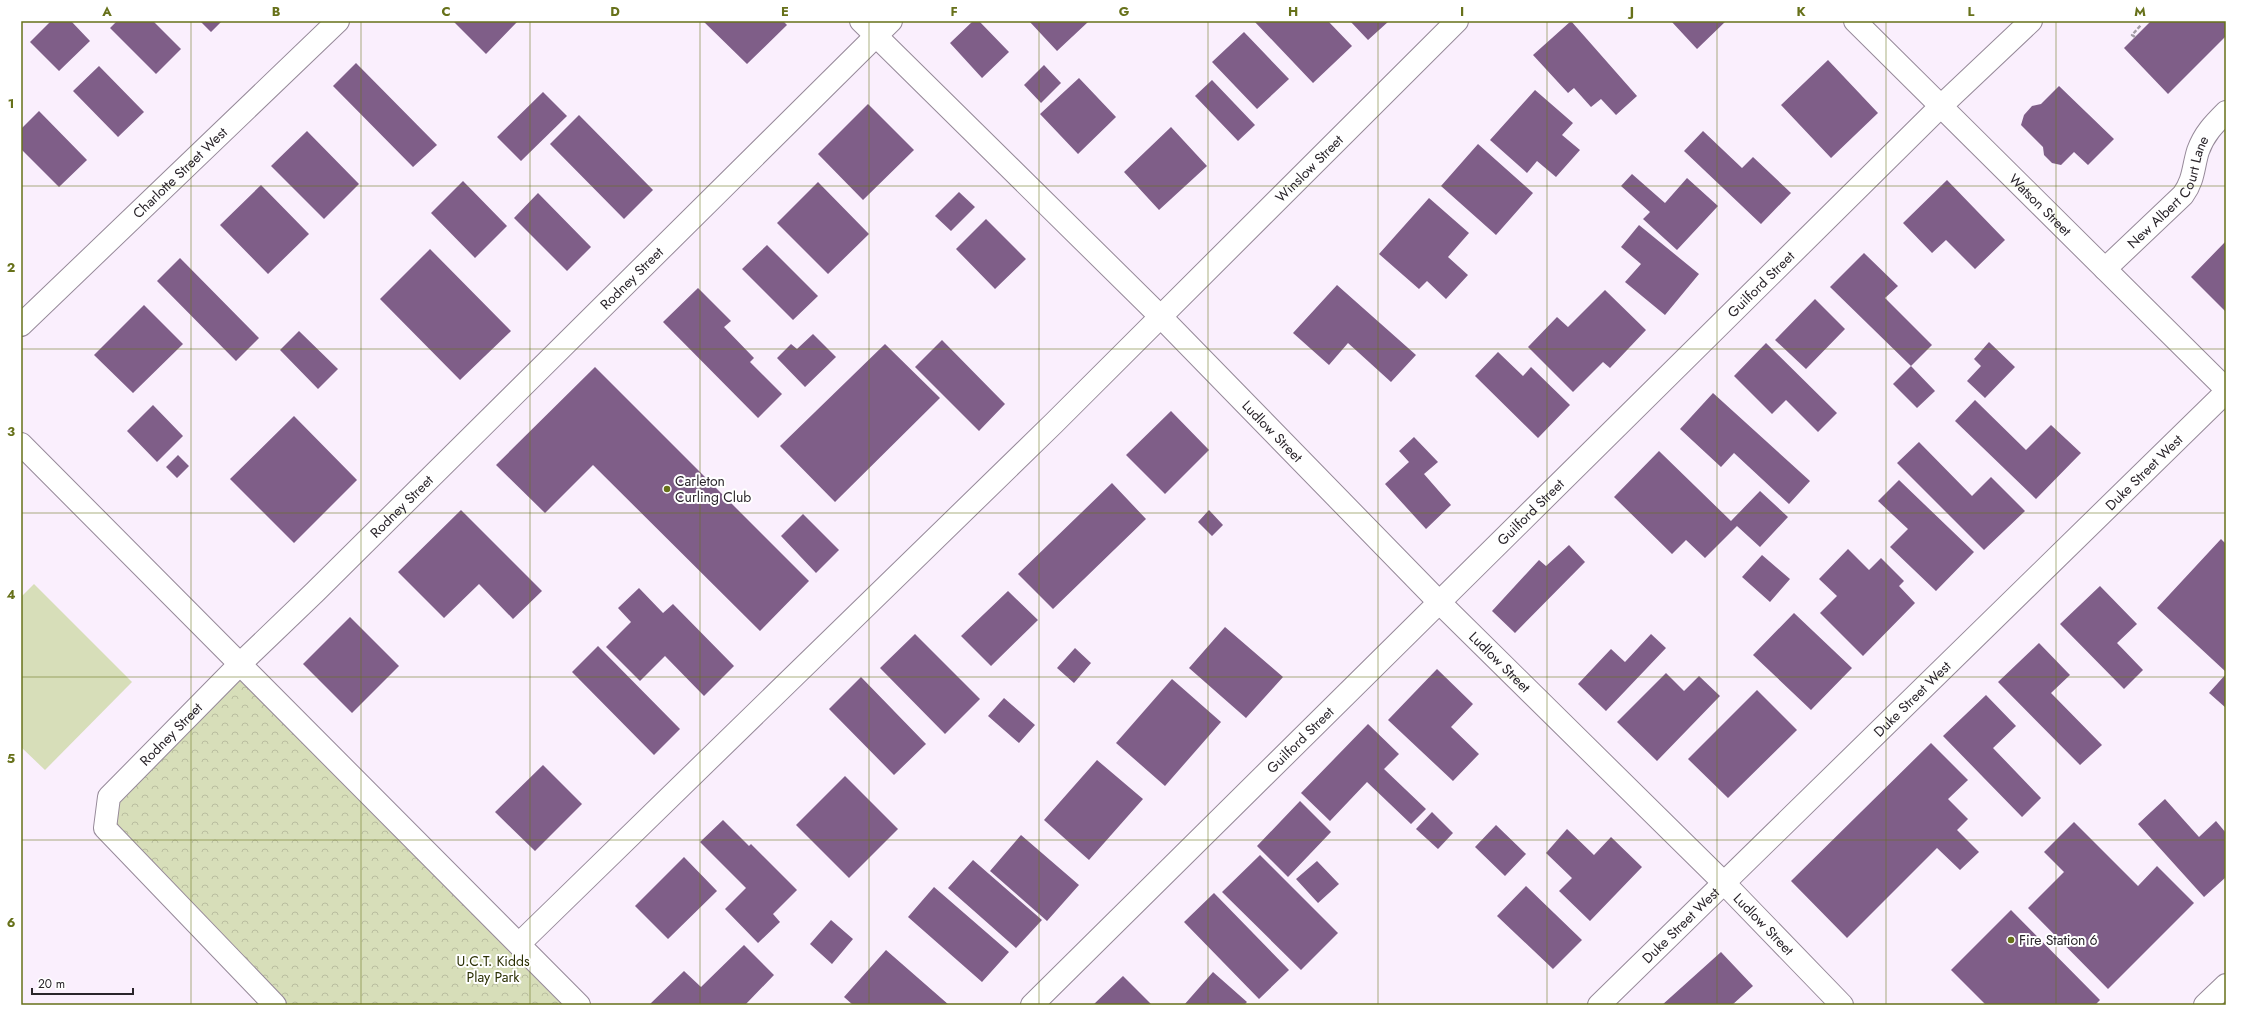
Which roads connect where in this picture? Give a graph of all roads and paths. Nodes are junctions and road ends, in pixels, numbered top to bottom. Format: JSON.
{"nodes":[{"id":1,"x":338,"y":21,"type":"edge"},
{"id":2,"x":1457,"y":21,"type":"edge"},
{"id":3,"x":1855,"y":21,"type":"edge"},
{"id":4,"x":2031,"y":21,"type":"edge"},
{"id":5,"x":2141,"y":25,"type":"dead end"},
{"id":6,"x":876,"y":26,"type":"edge"},
{"id":7,"x":2134,"y":37,"type":"dead end"},
{"id":8,"x":1941,"y":106,"type":"junction"},
{"id":9,"x":2226,"y":112,"type":"edge"},
{"id":10,"x":2105,"y":269,"type":"junction"},
{"id":11,"x":1161,"y":317,"type":"junction"},
{"id":12,"x":21,"y":325,"type":"edge"},
{"id":13,"x":2226,"y":389,"type":"edge"},
{"id":14,"x":2226,"y":392,"type":"edge"},
{"id":15,"x":21,"y":444,"type":"edge"},
{"id":16,"x":1440,"y":602,"type":"junction"},
{"id":17,"x":240,"y":664,"type":"junction"},
{"id":18,"x":1724,"y":883,"type":"junction"},
{"id":19,"x":519,"y":944,"type":"junction"},
{"id":20,"x":2226,"y":984,"type":"edge"},
{"id":21,"x":275,"y":1005,"type":"edge"},
{"id":22,"x":580,"y":1005,"type":"edge"},
{"id":23,"x":1032,"y":1005,"type":"edge"},
{"id":24,"x":1599,"y":1005,"type":"edge"},
{"id":25,"x":1842,"y":1005,"type":"edge"},
{"id":26,"x":2205,"y":1005,"type":"edge"}],
"edges":[{"from":1,"to":12,"type":"street","name":"Charlotte Street West"},
{"from":2,"to":11,"type":"street","name":"Winslow Street"},
{"from":3,"to":8,"type":"street","name":"Watson Street"},
{"from":4,"to":8,"type":"street","name":"Guilford Street"},
{"from":5,"to":7,"type":"path"},
{"from":6,"to":11,"type":"street","name":"Ludlow Street"},
{"from":6,"to":17,"type":"street","name":"Rodney Street"},
{"from":8,"to":10,"type":"street","name":"Watson Street"},
{"from":8,"to":16,"type":"street","name":"Guilford Street"},
{"from":9,"to":10,"type":"street","name":"New Albert Court Lane"},
{"from":10,"to":13,"type":"street","name":"Watson Street"},
{"from":11,"to":16,"type":"street","name":"Ludlow Street"},
{"from":11,"to":19,"type":"street","name":"Winslow Street"},
{"from":14,"to":18,"type":"street","name":"Duke Street West"},
{"from":15,"to":17,"type":"street"},
{"from":16,"to":18,"type":"street","name":"Ludlow Street"},
{"from":16,"to":23,"type":"street","name":"Guilford Street"},
{"from":17,"to":19,"type":"street"},
{"from":17,"to":21,"type":"street","name":"Rodney Street"},
{"from":18,"to":24,"type":"street","name":"Duke Street West"},
{"from":18,"to":25,"type":"street","name":"Ludlow Street"},
{"from":19,"to":22,"type":"street"},
{"from":20,"to":26,"type":"street"}]}
